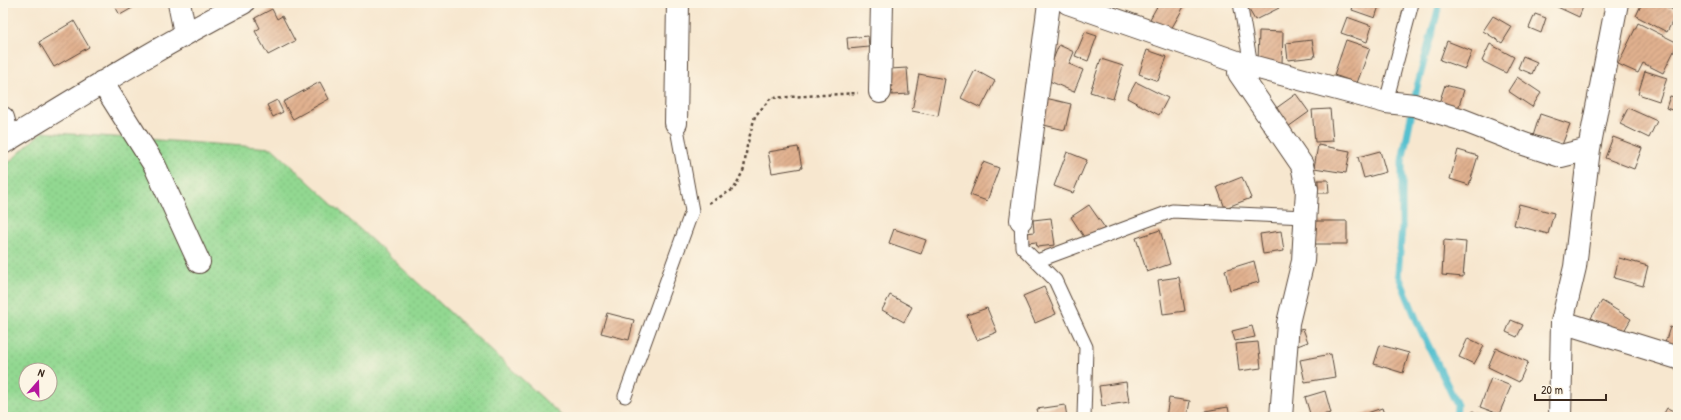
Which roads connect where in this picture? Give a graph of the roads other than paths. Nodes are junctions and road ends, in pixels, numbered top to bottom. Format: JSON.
{"nodes":[{"id":1,"x":179,"y":3,"type":"edge"},
{"id":2,"x":243,"y":3,"type":"edge"},
{"id":3,"x":678,"y":3,"type":"edge"},
{"id":4,"x":882,"y":3,"type":"edge"},
{"id":5,"x":1049,"y":3,"type":"edge"},
{"id":6,"x":1068,"y":3,"type":"edge"},
{"id":7,"x":1240,"y":3,"type":"edge"},
{"id":8,"x":1412,"y":3,"type":"edge"},
{"id":9,"x":1617,"y":3,"type":"edge"},
{"id":10,"x":185,"y":33,"type":"junction"},
{"id":11,"x":1246,"y":64,"type":"junction"},
{"id":12,"x":102,"y":82,"type":"junction"},
{"id":13,"x":880,"y":92,"type":"road end"},
{"id":14,"x":1386,"y":102,"type":"junction"},
{"id":15,"x":3,"y":118,"type":"edge"},
{"id":16,"x":676,"y":123,"type":"joint"},
{"id":17,"x":6,"y":142,"type":"edge"},
{"id":18,"x":1589,"y":148,"type":"junction"},
{"id":19,"x":1306,"y":217,"type":"junction"},
{"id":20,"x":1021,"y":220,"type":"joint"},
{"id":21,"x":1038,"y":261,"type":"junction"},
{"id":22,"x":198,"y":262,"type":"dead end"},
{"id":23,"x":1562,"y":322,"type":"junction"},
{"id":24,"x":1678,"y":358,"type":"edge"},
{"id":25,"x":625,"y":396,"type":"dead end"},
{"id":26,"x":1084,"y":417,"type":"edge"},
{"id":27,"x":1281,"y":417,"type":"edge"},
{"id":28,"x":1560,"y":417,"type":"edge"}],
"edges":[{"from":1,"to":10,"type":"street"},
{"from":2,"to":10,"type":"street"},
{"from":3,"to":16,"type":"street"},
{"from":4,"to":13,"type":"street"},
{"from":5,"to":20,"type":"street"},
{"from":6,"to":11,"type":"street"},
{"from":7,"to":11,"type":"lane"},
{"from":8,"to":14,"type":"lane"},
{"from":9,"to":18,"type":"street"},
{"from":10,"to":12,"type":"street"},
{"from":11,"to":14,"type":"street"},
{"from":11,"to":19,"type":"street"},
{"from":12,"to":17,"type":"street"},
{"from":12,"to":22,"type":"street"},
{"from":14,"to":18,"type":"street"},
{"from":15,"to":17,"type":"street"},
{"from":16,"to":25,"type":"lane"},
{"from":18,"to":23,"type":"street"},
{"from":19,"to":21,"type":"lane"},
{"from":19,"to":27,"type":"street"},
{"from":20,"to":21,"type":"lane"},
{"from":21,"to":26,"type":"lane"},
{"from":23,"to":24,"type":"street"},
{"from":23,"to":28,"type":"street"}]}
